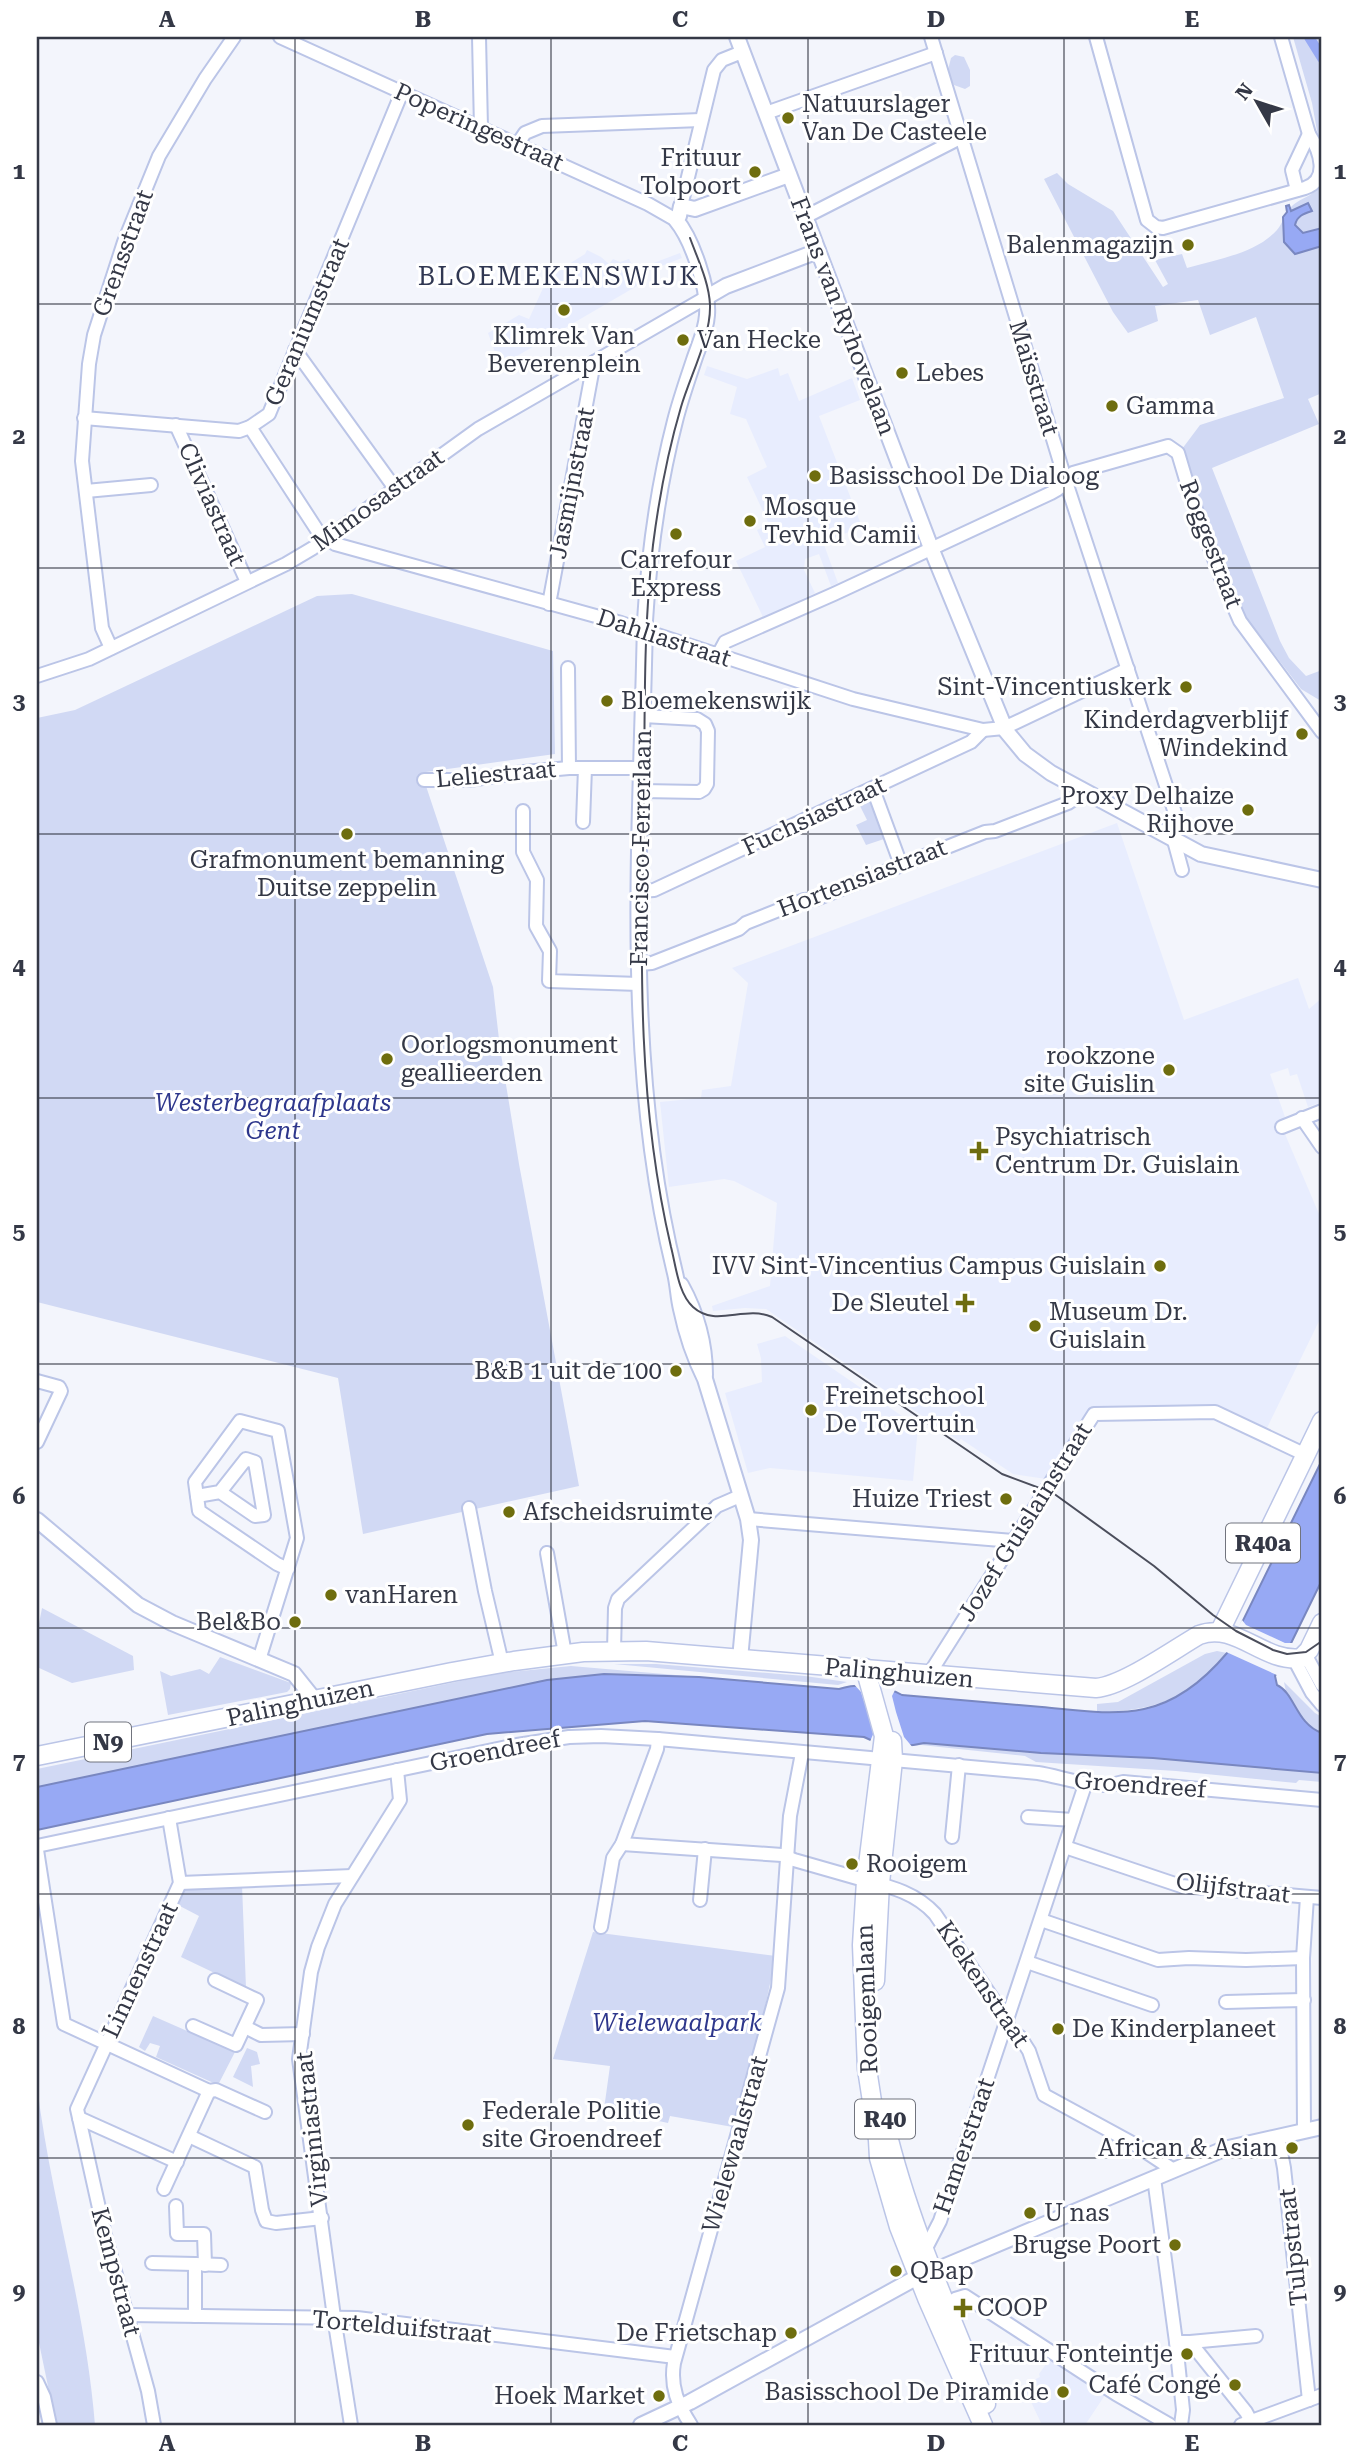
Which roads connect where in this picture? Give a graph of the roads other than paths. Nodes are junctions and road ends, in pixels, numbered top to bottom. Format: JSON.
{"nodes":[{"id":1,"x":234,"y":37,"type":"edge"},
{"id":2,"x":280,"y":37,"type":"edge"},
{"id":3,"x":479,"y":37,"type":"edge"},
{"id":4,"x":737,"y":37,"type":"edge"},
{"id":5,"x":932,"y":37,"type":"edge"},
{"id":6,"x":1096,"y":37,"type":"edge"},
{"id":7,"x":1281,"y":37,"type":"edge"},
{"id":8,"x":743,"y":52,"type":"junction"},
{"id":9,"x":936,"y":53,"type":"junction"},
{"id":10,"x":402,"y":93,"type":"junction"},
{"id":11,"x":766,"y":113,"type":"junction"},
{"id":12,"x":701,"y":120,"type":"junction"},
{"id":13,"x":481,"y":128,"type":"junction"},
{"id":14,"x":1309,"y":134,"type":"junction"},
{"id":15,"x":962,"y":138,"type":"junction"},
{"id":16,"x":517,"y":145,"type":"junction"},
{"id":17,"x":789,"y":174,"type":"junction"},
{"id":18,"x":1297,"y":190,"type":"junction"},
{"id":19,"x":681,"y":206,"type":"junction"},
{"id":20,"x":805,"y":217,"type":"junction"},
{"id":21,"x":676,"y":220,"type":"junction"},
{"id":22,"x":818,"y":251,"type":"junction"},
{"id":23,"x":707,"y":297,"type":"junction"},
{"id":24,"x":295,"y":350,"type":"junction"},
{"id":25,"x":594,"y":362,"type":"junction"},
{"id":26,"x":84,"y":418,"type":"junction"},
{"id":27,"x":176,"y":425,"type":"junction"},
{"id":28,"x":250,"y":427,"type":"junction"},
{"id":29,"x":1066,"y":482,"type":"junction"},
{"id":30,"x":151,"y":485,"type":"dead end"},
{"id":31,"x":394,"y":487,"type":"junction"},
{"id":32,"x":86,"y":491,"type":"junction"},
{"id":33,"x":327,"y":537,"type":"junction"},
{"id":34,"x":931,"y":548,"type":"junction"},
{"id":35,"x":247,"y":582,"type":"junction"},
{"id":36,"x":549,"y":604,"type":"junction"},
{"id":37,"x":645,"y":631,"type":"junction"},
{"id":38,"x":111,"y":648,"type":"junction"},
{"id":39,"x":718,"y":655,"type":"junction"},
{"id":40,"x":568,"y":668,"type":"dead end"},
{"id":41,"x":1128,"y":669,"type":"junction"},
{"id":42,"x":37,"y":676,"type":"edge"},
{"id":43,"x":643,"y":716,"type":"junction"},
{"id":44,"x":1004,"y":728,"type":"junction"},
{"id":45,"x":983,"y":730,"type":"junction"},
{"id":46,"x":1322,"y":732,"type":"edge"},
{"id":47,"x":569,"y":768,"type":"junction"},
{"id":48,"x":585,"y":768,"type":"junction"},
{"id":49,"x":642,"y":768,"type":"junction"},
{"id":50,"x":425,"y":780,"type":"dead end"},
{"id":51,"x":873,"y":789,"type":"junction"},
{"id":52,"x":1082,"y":789,"type":"junction"},
{"id":53,"x":642,"y":791,"type":"junction"},
{"id":54,"x":523,"y":811,"type":"dead end"},
{"id":55,"x":583,"y":822,"type":"dead end"},
{"id":56,"x":1173,"y":837,"type":"junction"},
{"id":57,"x":901,"y":865,"type":"junction"},
{"id":58,"x":1182,"y":870,"type":"dead end"},
{"id":59,"x":1322,"y":880,"type":"edge"},
{"id":60,"x":640,"y":891,"type":"junction"},
{"id":61,"x":639,"y":964,"type":"junction"},
{"id":62,"x":639,"y":984,"type":"junction"},
{"id":63,"x":1322,"y":1111,"type":"edge"},
{"id":64,"x":1302,"y":1118,"type":"junction"},
{"id":65,"x":1282,"y":1127,"type":"dead end"},
{"id":66,"x":1322,"y":1147,"type":"edge"},
{"id":67,"x":37,"y":1381,"type":"edge"},
{"id":68,"x":1322,"y":1421,"type":"edge"},
{"id":69,"x":38,"y":1437,"type":"edge"},
{"id":70,"x":1306,"y":1455,"type":"junction"},
{"id":71,"x":220,"y":1492,"type":"junction"},
{"id":72,"x":197,"y":1496,"type":"junction"},
{"id":73,"x":740,"y":1496,"type":"junction"},
{"id":74,"x":469,"y":1508,"type":"dead end"},
{"id":75,"x":748,"y":1519,"type":"junction"},
{"id":76,"x":37,"y":1520,"type":"edge"},
{"id":77,"x":1013,"y":1541,"type":"junction"},
{"id":78,"x":547,"y":1553,"type":"dead end"},
{"id":79,"x":288,"y":1569,"type":"junction"},
{"id":80,"x":1322,"y":1623,"type":"edge"},
{"id":81,"x":1227,"y":1633,"type":"junction"},
{"id":82,"x":1322,"y":1643,"type":"edge"},
{"id":83,"x":614,"y":1651,"type":"junction"},
{"id":84,"x":565,"y":1654,"type":"junction"},
{"id":85,"x":1296,"y":1657,"type":"junction"},
{"id":86,"x":740,"y":1659,"type":"junction"},
{"id":87,"x":260,"y":1660,"type":"junction"},
{"id":88,"x":502,"y":1663,"type":"junction"},
{"id":89,"x":871,"y":1676,"type":"junction"},
{"id":90,"x":928,"y":1676,"type":"junction"},
{"id":91,"x":1322,"y":1685,"type":"edge"},
{"id":92,"x":314,"y":1699,"type":"junction"},
{"id":93,"x":1322,"y":1705,"type":"edge"},
{"id":94,"x":658,"y":1739,"type":"junction"},
{"id":95,"x":802,"y":1753,"type":"junction"},
{"id":96,"x":888,"y":1754,"type":"junction"},
{"id":97,"x":37,"y":1756,"type":"edge"},
{"id":98,"x":959,"y":1765,"type":"junction"},
{"id":99,"x":397,"y":1770,"type":"junction"},
{"id":100,"x":1086,"y":1782,"type":"junction"},
{"id":101,"x":1322,"y":1800,"type":"edge"},
{"id":102,"x":1028,"y":1817,"type":"dead end"},
{"id":103,"x":169,"y":1818,"type":"junction"},
{"id":104,"x":1073,"y":1820,"type":"junction"},
{"id":105,"x":952,"y":1837,"type":"dead end"},
{"id":106,"x":622,"y":1844,"type":"junction"},
{"id":107,"x":1065,"y":1847,"type":"junction"},
{"id":108,"x":37,"y":1848,"type":"edge"},
{"id":109,"x":705,"y":1849,"type":"junction"},
{"id":110,"x":788,"y":1857,"type":"junction"},
{"id":111,"x":352,"y":1876,"type":"junction"},
{"id":112,"x":873,"y":1882,"type":"junction"},
{"id":113,"x":180,"y":1884,"type":"junction"},
{"id":114,"x":1307,"y":1897,"type":"junction"},
{"id":115,"x":1322,"y":1898,"type":"edge"},
{"id":116,"x":699,"y":1899,"type":"dead end"},
{"id":117,"x":1041,"y":1920,"type":"junction"},
{"id":118,"x":601,"y":1927,"type":"dead end"},
{"id":119,"x":1303,"y":1958,"type":"junction"},
{"id":120,"x":1027,"y":1962,"type":"junction"},
{"id":121,"x":215,"y":1980,"type":"dead end"},
{"id":122,"x":1304,"y":2000,"type":"junction"},
{"id":123,"x":1226,"y":2002,"type":"dead end"},
{"id":124,"x":1152,"y":2005,"type":"dead end"},
{"id":125,"x":1007,"y":2021,"type":"junction"},
{"id":126,"x":193,"y":2026,"type":"dead end"},
{"id":127,"x":244,"y":2026,"type":"junction"},
{"id":128,"x":303,"y":2034,"type":"junction"},
{"id":129,"x":106,"y":2044,"type":"junction"},
{"id":130,"x":209,"y":2091,"type":"junction"},
{"id":131,"x":265,"y":2112,"type":"dead end"},
{"id":132,"x":79,"y":2118,"type":"junction"},
{"id":133,"x":1322,"y":2127,"type":"edge"},
{"id":134,"x":1304,"y":2131,"type":"junction"},
{"id":135,"x":189,"y":2136,"type":"junction"},
{"id":136,"x":1278,"y":2137,"type":"junction"},
{"id":137,"x":177,"y":2162,"type":"junction"},
{"id":138,"x":1172,"y":2169,"type":"junction"},
{"id":139,"x":1154,"y":2178,"type":"junction"},
{"id":140,"x":164,"y":2189,"type":"dead end"},
{"id":141,"x":176,"y":2206,"type":"dead end"},
{"id":142,"x":322,"y":2218,"type":"junction"},
{"id":143,"x":925,"y":2250,"type":"junction"},
{"id":144,"x":152,"y":2263,"type":"dead end"},
{"id":145,"x":200,"y":2265,"type":"junction"},
{"id":146,"x":221,"y":2265,"type":"dead end"},
{"id":147,"x":926,"y":2274,"type":"junction"},
{"id":148,"x":950,"y":2314,"type":"junction"},
{"id":149,"x":128,"y":2315,"type":"junction"},
{"id":150,"x":195,"y":2316,"type":"junction"},
{"id":151,"x":334,"y":2317,"type":"junction"},
{"id":152,"x":1256,"y":2336,"type":"dead end"},
{"id":153,"x":1176,"y":2342,"type":"junction"},
{"id":154,"x":1190,"y":2342,"type":"junction"},
{"id":155,"x":675,"y":2357,"type":"junction"},
{"id":156,"x":37,"y":2382,"type":"edge"},
{"id":157,"x":1322,"y":2395,"type":"edge"},
{"id":158,"x":1309,"y":2400,"type":"junction"},
{"id":159,"x":680,"y":2406,"type":"junction"},
{"id":160,"x":1248,"y":2424,"type":"edge"},
{"id":161,"x":50,"y":2425,"type":"edge"},
{"id":162,"x":154,"y":2425,"type":"edge"},
{"id":163,"x":351,"y":2425,"type":"edge"},
{"id":164,"x":641,"y":2425,"type":"edge"},
{"id":165,"x":691,"y":2425,"type":"edge"},
{"id":166,"x":983,"y":2425,"type":"edge"},
{"id":167,"x":995,"y":2425,"type":"edge"},
{"id":168,"x":1170,"y":2425,"type":"edge"},
{"id":169,"x":1181,"y":2425,"type":"edge"}],
"edges":[{"from":1,"to":26,"type":"street","name":"Grensstraat"},
{"from":2,"to":10,"type":"street","name":"Poperingestraat"},
{"from":3,"to":13,"type":"street"},
{"from":4,"to":8,"type":"street","name":"Frans van Ryhovelaan"},
{"from":5,"to":9,"type":"street","name":"Maïsstraat"},
{"from":6,"to":18,"type":"street"},
{"from":7,"to":14,"type":"street"},
{"from":8,"to":11,"type":"street","name":"Frans van Ryhovelaan"},
{"from":8,"to":12,"type":"street"},
{"from":9,"to":11,"type":"street"},
{"from":9,"to":15,"type":"street","name":"Maïsstraat"},
{"from":10,"to":13,"type":"street","name":"Poperingestraat"},
{"from":10,"to":24,"type":"street","name":"Geraniumstraat"},
{"from":11,"to":17,"type":"street","name":"Frans van Ryhovelaan"},
{"from":12,"to":16,"type":"street"},
{"from":12,"to":19,"type":"street"},
{"from":13,"to":16,"type":"street","name":"Poperingestraat"},
{"from":14,"to":18,"type":"street"},
{"from":14,"to":18,"type":"street"},
{"from":15,"to":20,"type":"street"},
{"from":15,"to":29,"type":"street","name":"Maïsstraat"},
{"from":16,"to":21,"type":"street","name":"Poperingestraat"},
{"from":17,"to":19,"type":"street"},
{"from":17,"to":20,"type":"street","name":"Frans van Ryhovelaan"},
{"from":19,"to":21,"type":"street"},
{"from":20,"to":22,"type":"street","name":"Frans van Ryhovelaan"},
{"from":21,"to":23,"type":"street"},
{"from":22,"to":23,"type":"street"},
{"from":22,"to":34,"type":"street","name":"Frans van Ryhovelaan"},
{"from":23,"to":25,"type":"street","name":"Mimosastraat"},
{"from":23,"to":37,"type":"street","name":"Francisco Ferrerlaan"},
{"from":24,"to":28,"type":"street","name":"Geraniumstraat"},
{"from":24,"to":31,"type":"street"},
{"from":25,"to":31,"type":"street","name":"Mimosastraat"},
{"from":25,"to":36,"type":"street","name":"Jasmijnstraat"},
{"from":26,"to":27,"type":"street","name":"Geraniumstraat"},
{"from":26,"to":32,"type":"street","name":"Grensstraat"},
{"from":27,"to":28,"type":"street","name":"Geraniumstraat"},
{"from":27,"to":35,"type":"street","name":"Cliviastraat"},
{"from":28,"to":33,"type":"street"},
{"from":29,"to":34,"type":"street"},
{"from":29,"to":41,"type":"street","name":"Maïsstraat"},
{"from":29,"to":46,"type":"street","name":"Roggestraat"},
{"from":30,"to":32,"type":"street"},
{"from":31,"to":33,"type":"street","name":"Mimosastraat"},
{"from":32,"to":38,"type":"street","name":"Grensstraat"},
{"from":33,"to":35,"type":"street","name":"Mimosastraat"},
{"from":33,"to":36,"type":"street","name":"Dahliastraat"},
{"from":34,"to":39,"type":"street"},
{"from":34,"to":44,"type":"street","name":"Frans van Ryhovelaan"},
{"from":35,"to":38,"type":"street","name":"Mimosastraat"},
{"from":36,"to":37,"type":"street","name":"Dahliastraat"},
{"from":37,"to":39,"type":"street","name":"Dahliastraat"},
{"from":37,"to":43,"type":"street","name":"Francisco Ferrerlaan"},
{"from":38,"to":42,"type":"street","name":"Mimosastraat"},
{"from":39,"to":45,"type":"street","name":"Dahliastraat"},
{"from":40,"to":47,"type":"street"},
{"from":41,"to":44,"type":"street"},
{"from":41,"to":56,"type":"street","name":"Maïsstraat"},
{"from":43,"to":49,"type":"street","name":"Francisco Ferrerlaan"},
{"from":43,"to":53,"type":"street"},
{"from":44,"to":45,"type":"street","name":"Dahliastraat"},
{"from":44,"to":52,"type":"street","name":"Frans van Ryhovelaan"},
{"from":45,"to":51,"type":"street","name":"Fuchsiastraat"},
{"from":47,"to":48,"type":"street","name":"Leliestraat"},
{"from":47,"to":50,"type":"street","name":"Leliestraat"},
{"from":48,"to":49,"type":"street","name":"Leliestraat"},
{"from":48,"to":55,"type":"street"},
{"from":49,"to":53,"type":"street","name":"Francisco Ferrerlaan"},
{"from":51,"to":57,"type":"street"},
{"from":51,"to":60,"type":"street","name":"Fuchsiastraat"},
{"from":52,"to":56,"type":"street","name":"Frans van Ryhovelaan"},
{"from":52,"to":57,"type":"street","name":"Hortensiastraat"},
{"from":53,"to":60,"type":"street","name":"Francisco Ferrerlaan"},
{"from":54,"to":62,"type":"street"},
{"from":56,"to":58,"type":"street","name":"Maïsstraat"},
{"from":56,"to":59,"type":"street","name":"Frans van Ryhovelaan"},
{"from":57,"to":61,"type":"street","name":"Hortensiastraat"},
{"from":60,"to":61,"type":"street","name":"Francisco Ferrerlaan"},
{"from":61,"to":62,"type":"street","name":"Francisco Ferrerlaan"},
{"from":62,"to":73,"type":"street","name":"Francisco Ferrerlaan"},
{"from":63,"to":64,"type":"street"},
{"from":64,"to":65,"type":"street"},
{"from":64,"to":66,"type":"street"},
{"from":67,"to":69,"type":"street"},
{"from":68,"to":70,"type":"main road","number":"R40a"},
{"from":70,"to":77,"type":"street","name":"Jozef Guislainstraat"},
{"from":70,"to":81,"type":"main road","number":"R40a"},
{"from":71,"to":71,"type":"street"},
{"from":71,"to":72,"type":"street"},
{"from":72,"to":79,"type":"street"},
{"from":72,"to":79,"type":"street"},
{"from":73,"to":75,"type":"street","name":"Francisco Ferrerlaan"},
{"from":73,"to":83,"type":"street"},
{"from":74,"to":88,"type":"street"},
{"from":75,"to":77,"type":"street"},
{"from":75,"to":86,"type":"street","name":"Francisco Ferrerlaan"},
{"from":76,"to":87,"type":"street"},
{"from":77,"to":90,"type":"street","name":"Jozef Guislainstraat"},
{"from":78,"to":84,"type":"street"},
{"from":79,"to":87,"type":"street"},
{"from":80,"to":85,"type":"main road"},
{"from":81,"to":85,"type":"main road"},
{"from":81,"to":90,"type":"main road","name":"Palinghuizen"},
{"from":82,"to":85,"type":"street"},
{"from":83,"to":84,"type":"main road","name":"Palinghuizen","number":"N9"},
{"from":83,"to":86,"type":"main road","name":"Palinghuizen","number":"N9"},
{"from":84,"to":88,"type":"main road","name":"Palinghuizen","number":"N9"},
{"from":85,"to":91,"type":"street"},
{"from":85,"to":93,"type":"street"},
{"from":86,"to":89,"type":"main road","name":"Palinghuizen","number":"N9"},
{"from":87,"to":92,"type":"street"},
{"from":88,"to":92,"type":"main road","name":"Palinghuizen","number":"N9"},
{"from":89,"to":90,"type":"main road","name":"Palinghuizen"},
{"from":89,"to":96,"type":"main road","name":"Rooigemlaan","number":"R40"},
{"from":92,"to":97,"type":"main road","name":"Palinghuizen","number":"N9"},
{"from":94,"to":95,"type":"street","name":"Groendreef"},
{"from":94,"to":99,"type":"street","name":"Groendreef"},
{"from":94,"to":106,"type":"street"},
{"from":95,"to":96,"type":"street","name":"Groendreef"},
{"from":95,"to":110,"type":"street","name":"Wielewaalstraat"},
{"from":96,"to":98,"type":"street","name":"Groendreef"},
{"from":96,"to":112,"type":"main road","name":"Rooigemlaan","number":"R40"},
{"from":98,"to":100,"type":"street","name":"Groendreef"},
{"from":98,"to":105,"type":"street"},
{"from":99,"to":103,"type":"street","name":"Groendreef"},
{"from":99,"to":111,"type":"street","name":"Virginiastraat"},
{"from":100,"to":101,"type":"street","name":"Groendreef"},
{"from":100,"to":104,"type":"street","name":"Hamerstraat"},
{"from":102,"to":104,"type":"street"},
{"from":103,"to":108,"type":"street","name":"Groendreef"},
{"from":103,"to":113,"type":"street","name":"Linnenstraat"},
{"from":104,"to":107,"type":"street","name":"Hamerstraat"},
{"from":106,"to":109,"type":"street","name":"Kiekenstraat"},
{"from":106,"to":118,"type":"street"},
{"from":107,"to":114,"type":"street","name":"Olijfstraat"},
{"from":107,"to":117,"type":"street","name":"Hamerstraat"},
{"from":108,"to":129,"type":"street"},
{"from":109,"to":110,"type":"street","name":"Kiekenstraat"},
{"from":109,"to":116,"type":"street"},
{"from":110,"to":112,"type":"street","name":"Kiekenstraat"},
{"from":110,"to":155,"type":"street","name":"Wielewaalstraat"},
{"from":111,"to":113,"type":"street"},
{"from":111,"to":128,"type":"street","name":"Virginiastraat"},
{"from":112,"to":125,"type":"street","name":"Kiekenstraat"},
{"from":112,"to":143,"type":"main road","name":"Rooigemlaan","number":"R40"},
{"from":112,"to":147,"type":"main road","name":"Rooigemlaan","number":"R40"},
{"from":113,"to":129,"type":"street","name":"Linnenstraat"},
{"from":114,"to":115,"type":"street","name":"Olijfstraat"},
{"from":114,"to":119,"type":"street"},
{"from":117,"to":119,"type":"street"},
{"from":117,"to":120,"type":"street","name":"Hamerstraat"},
{"from":119,"to":122,"type":"street"},
{"from":120,"to":124,"type":"street"},
{"from":120,"to":125,"type":"street","name":"Hamerstraat"},
{"from":121,"to":127,"type":"street"},
{"from":122,"to":123,"type":"street"},
{"from":122,"to":134,"type":"street"},
{"from":125,"to":138,"type":"street","name":"Kiekenstraat"},
{"from":125,"to":143,"type":"street","name":"Hamerstraat"},
{"from":126,"to":127,"type":"street"},
{"from":127,"to":128,"type":"street"},
{"from":128,"to":142,"type":"street","name":"Virginiastraat"},
{"from":129,"to":130,"type":"street"},
{"from":129,"to":132,"type":"street","name":"Linnenstraat"},
{"from":130,"to":131,"type":"street"},
{"from":130,"to":135,"type":"street"},
{"from":132,"to":137,"type":"street"},
{"from":132,"to":149,"type":"street","name":"Kempstraat"},
{"from":133,"to":134,"type":"street"},
{"from":134,"to":136,"type":"street"},
{"from":135,"to":137,"type":"street"},
{"from":135,"to":142,"type":"street"},
{"from":136,"to":138,"type":"street"},
{"from":136,"to":158,"type":"street","name":"Tulpstraat"},
{"from":137,"to":140,"type":"street"},
{"from":138,"to":139,"type":"street"},
{"from":139,"to":147,"type":"street"},
{"from":139,"to":153,"type":"street"},
{"from":141,"to":145,"type":"street"},
{"from":142,"to":151,"type":"street","name":"Virginiastraat"},
{"from":143,"to":147,"type":"main road","name":"Rooigemlaan","number":"R40"},
{"from":144,"to":145,"type":"street"},
{"from":145,"to":146,"type":"street"},
{"from":145,"to":150,"type":"street"},
{"from":147,"to":148,"type":"main road","name":"Rooigemlaan","number":"R40"},
{"from":147,"to":159,"type":"street"},
{"from":147,"to":166,"type":"main road","name":"Rooigemlaan","number":"R40"},
{"from":148,"to":167,"type":"main road","name":"Rooigemlaan","number":"R40"},
{"from":148,"to":168,"type":"street"},
{"from":149,"to":150,"type":"street","name":"Tortelduifstraat"},
{"from":149,"to":162,"type":"street","name":"Kempstraat"},
{"from":150,"to":151,"type":"street","name":"Tortelduifstraat"},
{"from":151,"to":155,"type":"street","name":"Tortelduifstraat"},
{"from":151,"to":163,"type":"street","name":"Virginiastraat"},
{"from":152,"to":154,"type":"street"},
{"from":153,"to":154,"type":"street"},
{"from":153,"to":169,"type":"street"},
{"from":154,"to":160,"type":"street"},
{"from":155,"to":159,"type":"street","name":"Wielewaalstraat"},
{"from":156,"to":161,"type":"street"},
{"from":157,"to":158,"type":"street"},
{"from":158,"to":160,"type":"street"},
{"from":159,"to":164,"type":"street"},
{"from":159,"to":165,"type":"street","name":"Wielewaalstraat"}]}
